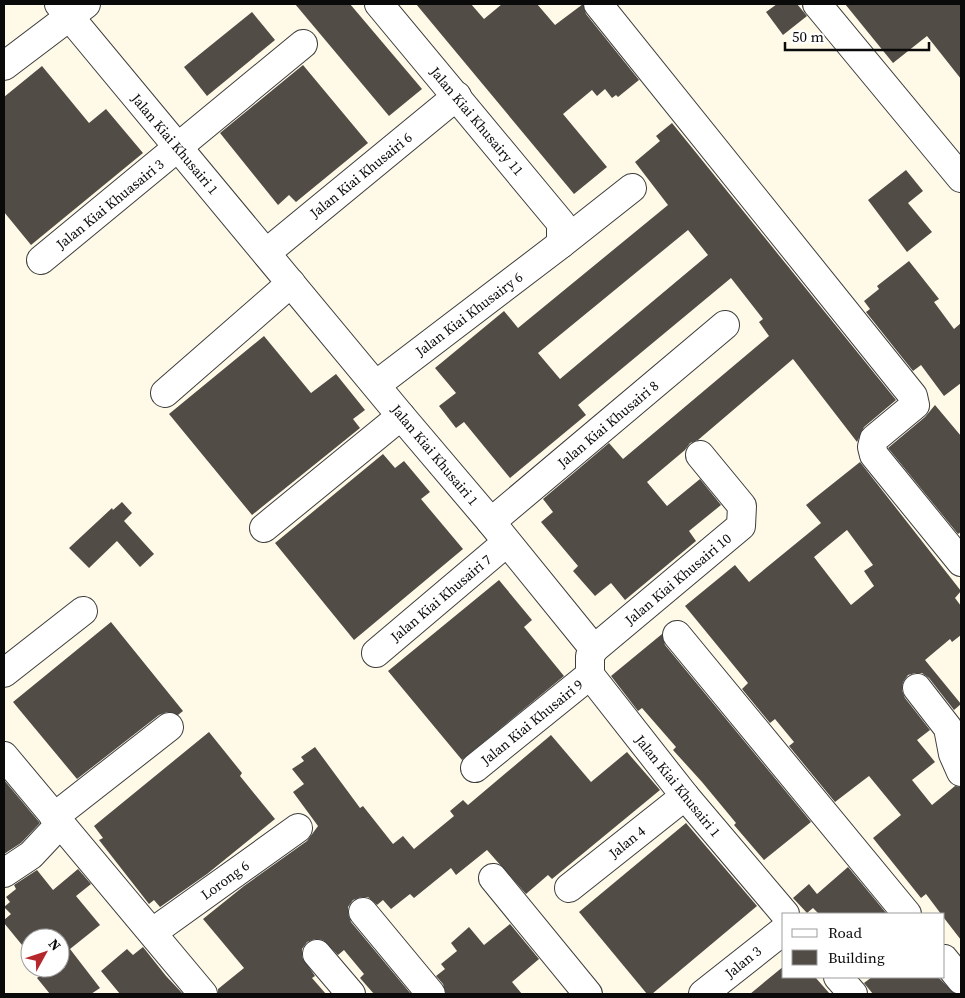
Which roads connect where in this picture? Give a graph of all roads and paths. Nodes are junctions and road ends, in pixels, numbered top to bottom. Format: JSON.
{"nodes":[{"id":1,"x":379,"y":4,"type":"edge"},
{"id":2,"x":598,"y":4,"type":"edge"},
{"id":3,"x":817,"y":4,"type":"edge"},
{"id":4,"x":72,"y":8,"type":"edge"},
{"id":5,"x":303,"y":44,"type":"dead end"},
{"id":6,"x":4,"y":66,"type":"edge"},
{"id":7,"x":457,"y":96,"type":"junction"},
{"id":8,"x":178,"y":148,"type":"junction"},
{"id":9,"x":961,"y":178,"type":"edge"},
{"id":10,"x":632,"y":188,"type":"dead end"},
{"id":11,"x":561,"y":244,"type":"junction"},
{"id":12,"x":266,"y":253,"type":"junction"},
{"id":13,"x":41,"y":260,"type":"dead end"},
{"id":14,"x":291,"y":283,"type":"junction"},
{"id":15,"x":725,"y":326,"type":"dead end"},
{"id":16,"x":376,"y":385,"type":"junction"},
{"id":17,"x":165,"y":392,"type":"dead end"},
{"id":18,"x":401,"y":416,"type":"junction"},
{"id":19,"x":700,"y":455,"type":"dead end"},
{"id":20,"x":264,"y":528,"type":"dead end"},
{"id":21,"x":499,"y":532,"type":"junction"},
{"id":22,"x":961,"y":562,"type":"edge"},
{"id":23,"x":83,"y":611,"type":"dead end"},
{"id":24,"x":677,"y":635,"type":"dead end"},
{"id":25,"x":594,"y":649,"type":"junction"},
{"id":26,"x":376,"y":653,"type":"dead end"},
{"id":27,"x":4,"y":673,"type":"edge"},
{"id":28,"x":590,"y":675,"type":"junction"},
{"id":29,"x":916,"y":688,"type":"dead end"},
{"id":30,"x":169,"y":727,"type":"dead end"},
{"id":31,"x":4,"y":756,"type":"edge"},
{"id":32,"x":475,"y":768,"type":"dead end"},
{"id":33,"x":961,"y":772,"type":"edge"},
{"id":34,"x":685,"y":796,"type":"junction"},
{"id":35,"x":57,"y":821,"type":"junction"},
{"id":36,"x":298,"y":828,"type":"dead end"},
{"id":37,"x":4,"y":873,"type":"edge"},
{"id":38,"x":493,"y":878,"type":"dead end"},
{"id":39,"x":570,"y":888,"type":"dead end"},
{"id":40,"x":363,"y":912,"type":"dead end"},
{"id":41,"x":784,"y":913,"type":"edge"},
{"id":42,"x":906,"y":913,"type":"edge"},
{"id":43,"x":148,"y":926,"type":"junction"},
{"id":44,"x":782,"y":932,"type":"edge"},
{"id":45,"x":317,"y":954,"type":"dead end"},
{"id":46,"x":945,"y":960,"type":"edge"},
{"id":47,"x":839,"y":978,"type":"edge"},
{"id":48,"x":961,"y":980,"type":"edge"},
{"id":49,"x":203,"y":994,"type":"edge"},
{"id":50,"x":351,"y":994,"type":"edge"},
{"id":51,"x":431,"y":994,"type":"edge"},
{"id":52,"x":588,"y":994,"type":"edge"},
{"id":53,"x":703,"y":994,"type":"edge"},
{"id":54,"x":852,"y":994,"type":"edge"}],
"edges":[{"from":1,"to":7,"type":"street","name":"Jalan Kiai Khusairy 11"},
{"from":2,"to":22,"type":"street"},
{"from":3,"to":9,"type":"street"},
{"from":4,"to":6,"type":"street"},
{"from":4,"to":8,"type":"street","name":"Jalan Kiai Khusairi 1"},
{"from":5,"to":8,"type":"street","name":"Jalan Kiai Khuasairi 3"},
{"from":7,"to":11,"type":"street","name":"Jalan Kiai Khusairy 11"},
{"from":7,"to":12,"type":"street","name":"Jalan Kiai Khusairi 6"},
{"from":8,"to":12,"type":"street","name":"Jalan Kiai Khusairi 1"},
{"from":8,"to":13,"type":"street","name":"Jalan Kiai Khuasairi 3"},
{"from":10,"to":11,"type":"street"},
{"from":11,"to":16,"type":"street","name":"Jalan Kiai Khusairy 6"},
{"from":12,"to":14,"type":"street","name":"Jalan Kiai Khusairi 1"},
{"from":14,"to":16,"type":"street","name":"Jalan Kiai Khusairi 1"},
{"from":14,"to":17,"type":"street"},
{"from":15,"to":21,"type":"street","name":"Jalan Kiai Khusairi 8"},
{"from":16,"to":18,"type":"street","name":"Jalan Kiai Khusairi 1"},
{"from":18,"to":20,"type":"street"},
{"from":18,"to":21,"type":"street","name":"Jalan Kiai Khusairi 1"},
{"from":19,"to":25,"type":"street","name":"Jalan Kiai Khusairi 10"},
{"from":21,"to":25,"type":"street","name":"Jalan Kiai Khusairi 1"},
{"from":21,"to":26,"type":"street","name":"Jalan Kiai Khusairi 7"},
{"from":23,"to":27,"type":"street"},
{"from":24,"to":42,"type":"street"},
{"from":25,"to":28,"type":"street"},
{"from":28,"to":32,"type":"street","name":"Jalan Kiai Khusairi 9"},
{"from":28,"to":34,"type":"street","name":"Jalan Kiai Khusairi 1"},
{"from":29,"to":33,"type":"street"},
{"from":30,"to":35,"type":"street"},
{"from":31,"to":35,"type":"street"},
{"from":34,"to":39,"type":"street","name":"Jalan 4"},
{"from":34,"to":41,"type":"street","name":"Jalan Kiai Khusairi 1"},
{"from":35,"to":37,"type":"street"},
{"from":35,"to":43,"type":"street"},
{"from":36,"to":43,"type":"street","name":"Lorong 6"},
{"from":38,"to":52,"type":"street"},
{"from":40,"to":51,"type":"street"},
{"from":43,"to":49,"type":"street"},
{"from":44,"to":53,"type":"street","name":"Jalan 3"},
{"from":45,"to":50,"type":"street"},
{"from":46,"to":48,"type":"street"},
{"from":47,"to":54,"type":"street"}]}
